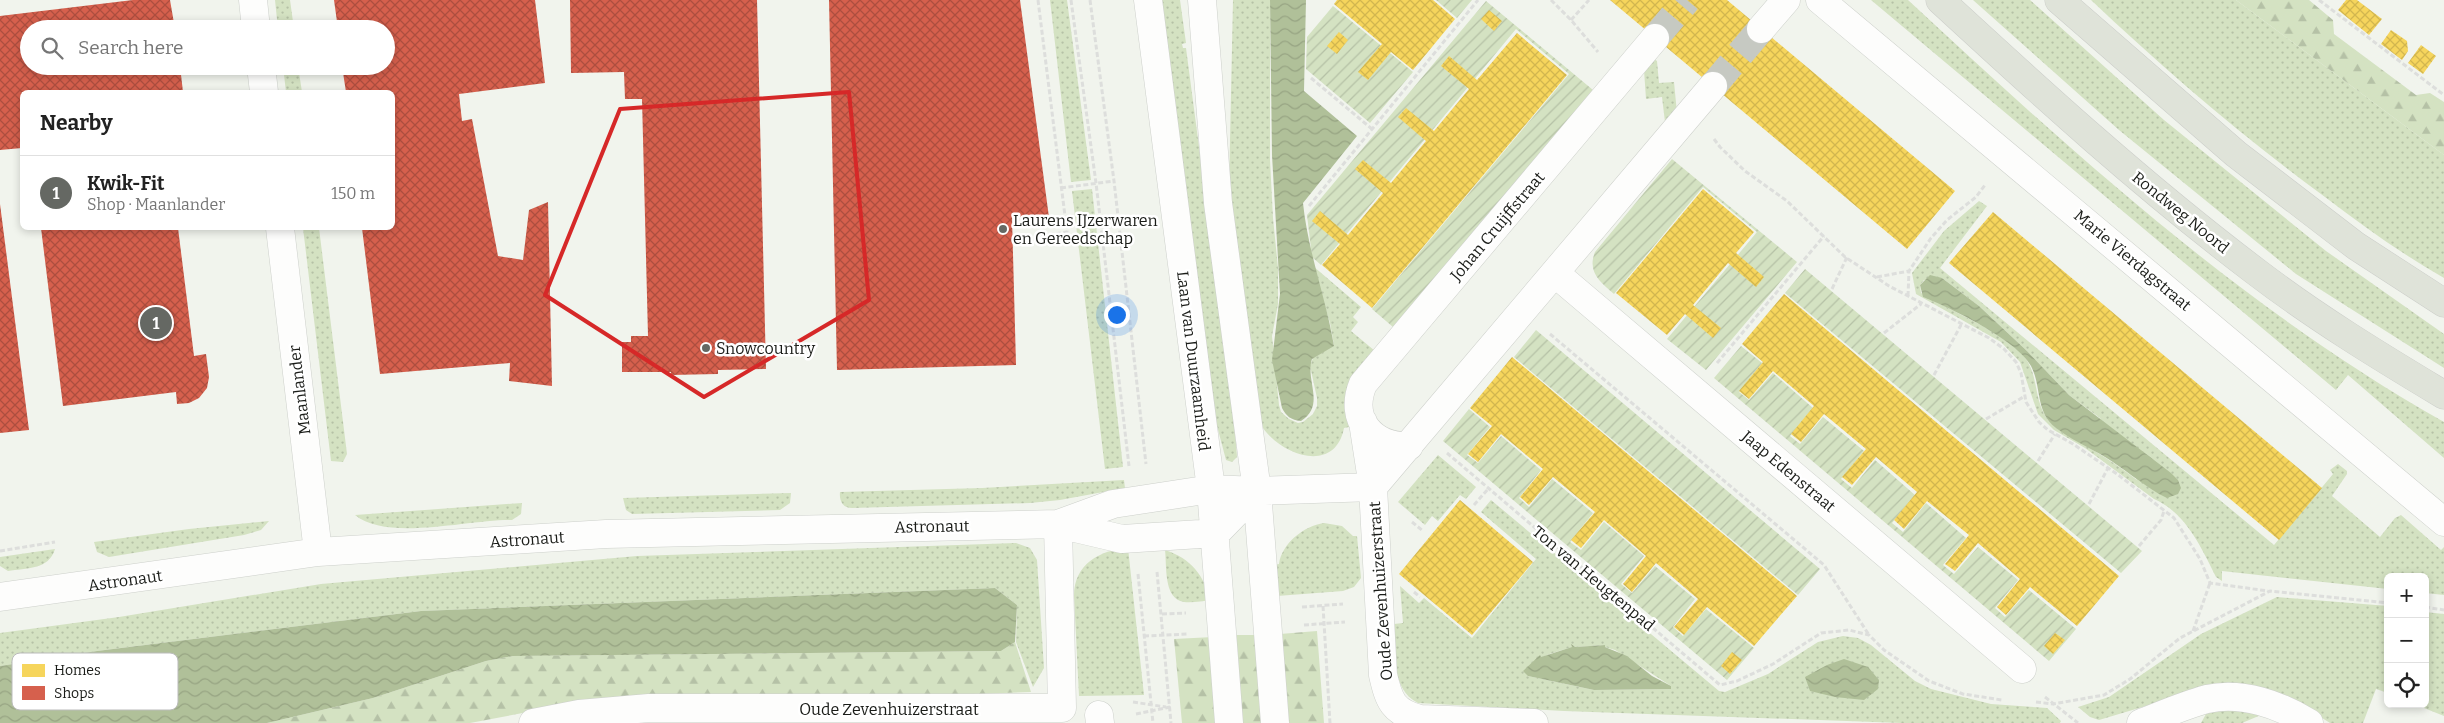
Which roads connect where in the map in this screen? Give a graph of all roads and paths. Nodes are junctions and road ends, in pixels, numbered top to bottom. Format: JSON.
{"nodes":[{"id":1,"x":253,"y":0,"type":"edge"},
{"id":2,"x":1038,"y":0,"type":"edge"},
{"id":3,"x":1071,"y":0,"type":"edge"},
{"id":4,"x":1090,"y":0,"type":"edge"},
{"id":5,"x":1148,"y":0,"type":"edge"},
{"id":6,"x":1202,"y":0,"type":"edge"},
{"id":7,"x":1478,"y":0,"type":"edge"},
{"id":8,"x":1551,"y":0,"type":"edge"},
{"id":9,"x":1589,"y":0,"type":"edge"},
{"id":10,"x":1786,"y":0,"type":"edge"},
{"id":11,"x":1820,"y":0,"type":"edge"},
{"id":12,"x":1940,"y":0,"type":"edge"},
{"id":13,"x":2059,"y":0,"type":"edge"},
{"id":14,"x":2319,"y":0,"type":"edge"},
{"id":15,"x":255,"y":20,"type":"edge"},
{"id":16,"x":1571,"y":20,"type":"junction"},
{"id":17,"x":1761,"y":29,"type":"tunnel mouth"},
{"id":18,"x":1655,"y":38,"type":"tunnel mouth"},
{"id":19,"x":262,"y":75,"type":"edge"},
{"id":20,"x":1311,"y":78,"type":"dead end"},
{"id":21,"x":1621,"y":79,"type":"junction"},
{"id":22,"x":1713,"y":86,"type":"tunnel mouth"},
{"id":23,"x":264,"y":90,"type":"edge"},
{"id":24,"x":2444,"y":95,"type":"edge"},
{"id":25,"x":1691,"y":113,"type":"junction"},
{"id":26,"x":1372,"y":129,"type":"junction"},
{"id":27,"x":2012,"y":159,"type":"junction"},
{"id":28,"x":1114,"y":181,"type":"junction"},
{"id":29,"x":1096,"y":183,"type":"junction"},
{"id":30,"x":1061,"y":188,"type":"junction"},
{"id":31,"x":1309,"y":206,"type":"dead end"},
{"id":32,"x":280,"y":230,"type":"edge"},
{"id":33,"x":1041,"y":236,"type":"dead end"},
{"id":34,"x":1824,"y":236,"type":"junction"},
{"id":35,"x":1847,"y":257,"type":"junction"},
{"id":36,"x":1909,"y":271,"type":"junction"},
{"id":37,"x":1556,"y":274,"type":"junction"},
{"id":38,"x":1877,"y":277,"type":"junction"},
{"id":39,"x":1832,"y":288,"type":"dead end"},
{"id":40,"x":1908,"y":296,"type":"junction"},
{"id":41,"x":2444,"y":302,"type":"edge"},
{"id":42,"x":1921,"y":304,"type":"junction"},
{"id":43,"x":1524,"y":312,"type":"junction"},
{"id":44,"x":1962,"y":324,"type":"junction"},
{"id":45,"x":1884,"y":333,"type":"dead end"},
{"id":46,"x":1934,"y":375,"type":"dead end"},
{"id":47,"x":1694,"y":390,"type":"junction"},
{"id":48,"x":2444,"y":395,"type":"edge"},
{"id":49,"x":2025,"y":396,"type":"junction"},
{"id":50,"x":1986,"y":419,"type":"dead end"},
{"id":51,"x":1363,"y":422,"type":"junction"},
{"id":52,"x":2055,"y":434,"type":"junction"},
{"id":53,"x":1415,"y":439,"type":"junction"},
{"id":54,"x":2038,"y":461,"type":"dead end"},
{"id":55,"x":2108,"y":468,"type":"junction"},
{"id":56,"x":1373,"y":487,"type":"junction"},
{"id":57,"x":1488,"y":488,"type":"junction"},
{"id":58,"x":1211,"y":489,"type":"junction"},
{"id":59,"x":1257,"y":492,"type":"junction"},
{"id":60,"x":1141,"y":498,"type":"junction"},
{"id":61,"x":2089,"y":504,"type":"dead end"},
{"id":62,"x":1474,"y":506,"type":"dead end"},
{"id":63,"x":2164,"y":510,"type":"junction"},
{"id":64,"x":2444,"y":522,"type":"edge"},
{"id":65,"x":1058,"y":524,"type":"junction"},
{"id":66,"x":1216,"y":533,"type":"junction"},
{"id":67,"x":1144,"y":538,"type":"junction"},
{"id":68,"x":55,"y":542,"type":"dead end"},
{"id":69,"x":2139,"y":546,"type":"dead end"},
{"id":70,"x":0,"y":550,"type":"edge"},
{"id":71,"x":318,"y":552,"type":"junction"},
{"id":72,"x":2210,"y":583,"type":"junction"},
{"id":73,"x":2270,"y":591,"type":"junction"},
{"id":74,"x":0,"y":597,"type":"edge"},
{"id":75,"x":2384,"y":603,"type":"edge"},
{"id":76,"x":1323,"y":606,"type":"dead end"},
{"id":77,"x":2429,"y":608,"type":"edge"},
{"id":78,"x":2444,"y":610,"type":"edge"},
{"id":79,"x":1380,"y":620,"type":"junction"},
{"id":80,"x":1323,"y":623,"type":"junction"},
{"id":81,"x":1267,"y":627,"type":"junction"},
{"id":82,"x":2192,"y":631,"type":"junction"},
{"id":83,"x":1869,"y":635,"type":"junction"},
{"id":84,"x":2022,"y":669,"type":"joint"},
{"id":85,"x":2005,"y":700,"type":"dead end"},
{"id":86,"x":2034,"y":702,"type":"dead end"},
{"id":87,"x":2053,"y":704,"type":"junction"},
{"id":88,"x":1468,"y":722,"type":"edge"},
{"id":89,"x":533,"y":723,"type":"edge"},
{"id":90,"x":1153,"y":723,"type":"edge"},
{"id":91,"x":1171,"y":723,"type":"edge"},
{"id":92,"x":1229,"y":723,"type":"edge"},
{"id":93,"x":1275,"y":723,"type":"edge"},
{"id":94,"x":1330,"y":723,"type":"edge"},
{"id":95,"x":1534,"y":723,"type":"edge"},
{"id":96,"x":2078,"y":723,"type":"edge"},
{"id":97,"x":2141,"y":723,"type":"edge"},
{"id":98,"x":2309,"y":723,"type":"edge"}],
"edges":[{"from":1,"to":15,"type":"street"},
{"from":2,"to":30,"type":"path"},
{"from":3,"to":29,"type":"path"},
{"from":4,"to":28,"type":"path"},
{"from":5,"to":58,"type":"street","name":"Laan van Duurzaamheid"},
{"from":6,"to":59,"type":"street"},
{"from":7,"to":26,"type":"path"},
{"from":8,"to":16,"type":"path"},
{"from":9,"to":16,"type":"path"},
{"from":10,"to":17,"type":"street"},
{"from":11,"to":27,"type":"street","name":"Marie Vierdagstraat"},
{"from":12,"to":48,"type":"main road","name":"Rondweg Noord"},
{"from":13,"to":41,"type":"main road"},
{"from":14,"to":24,"type":"path"},
{"from":16,"to":21,"type":"path"},
{"from":18,"to":21,"type":"street","name":"Johan Cruijffstraat"},
{"from":19,"to":23,"type":"street"},
{"from":20,"to":26,"type":"path"},
{"from":21,"to":51,"type":"street","name":"Johan Cruijffstraat"},
{"from":22,"to":25,"type":"street"},
{"from":25,"to":34,"type":"path"},
{"from":25,"to":37,"type":"street"},
{"from":26,"to":31,"type":"path"},
{"from":27,"to":36,"type":"path"},
{"from":27,"to":64,"type":"street","name":"Marie Vierdagstraat"},
{"from":28,"to":29,"type":"path"},
{"from":28,"to":60,"type":"path"},
{"from":29,"to":30,"type":"path"},
{"from":29,"to":60,"type":"path"},
{"from":30,"to":33,"type":"path"},
{"from":32,"to":71,"type":"street","name":"Maanlander"},
{"from":34,"to":35,"type":"path"},
{"from":34,"to":47,"type":"path"},
{"from":35,"to":38,"type":"path"},
{"from":35,"to":39,"type":"path"},
{"from":36,"to":38,"type":"path"},
{"from":36,"to":40,"type":"path"},
{"from":37,"to":43,"type":"street"},
{"from":37,"to":47,"type":"street","name":"Jaap Edenstraat"},
{"from":38,"to":40,"type":"path"},
{"from":40,"to":42,"type":"path"},
{"from":42,"to":44,"type":"path"},
{"from":42,"to":45,"type":"path"},
{"from":43,"to":53,"type":"street"},
{"from":43,"to":83,"type":"path"},
{"from":44,"to":46,"type":"path"},
{"from":44,"to":49,"type":"path"},
{"from":47,"to":84,"type":"street","name":"Jaap Edenstraat"},
{"from":49,"to":50,"type":"path"},
{"from":49,"to":52,"type":"path"},
{"from":51,"to":53,"type":"street"},
{"from":51,"to":56,"type":"street","name":"Johan Cruijffstraat"},
{"from":52,"to":54,"type":"path"},
{"from":52,"to":55,"type":"path"},
{"from":53,"to":56,"type":"street"},
{"from":53,"to":57,"type":"path","name":"Ton van Heugtenpad"},
{"from":55,"to":61,"type":"path"},
{"from":55,"to":63,"type":"path"},
{"from":56,"to":59,"type":"street"},
{"from":56,"to":79,"type":"street","name":"Oude Zevenhuizerstraat"},
{"from":57,"to":62,"type":"path"},
{"from":57,"to":83,"type":"path","name":"Ton van Heugtenpad"},
{"from":58,"to":59,"type":"street","name":"Astronaut"},
{"from":58,"to":60,"type":"street","name":"Astronaut"},
{"from":58,"to":66,"type":"street","name":"Laan van Duurzaamheid"},
{"from":59,"to":66,"type":"street"},
{"from":59,"to":81,"type":"street"},
{"from":60,"to":65,"type":"street","name":"Astronaut"},
{"from":63,"to":69,"type":"path"},
{"from":63,"to":72,"type":"path"},
{"from":65,"to":67,"type":"street","name":"Astronaut"},
{"from":65,"to":71,"type":"street","name":"Astronaut"},
{"from":65,"to":89,"type":"street","name":"Oude Zevenhuizerstraat"},
{"from":66,"to":67,"type":"street","name":"Astronaut"},
{"from":66,"to":92,"type":"street","name":"Laan van Duurzaamheid"},
{"from":67,"to":90,"type":"path"},
{"from":67,"to":91,"type":"path"},
{"from":68,"to":70,"type":"path"},
{"from":71,"to":74,"type":"street","name":"Astronaut"},
{"from":72,"to":73,"type":"path"},
{"from":72,"to":82,"type":"path"},
{"from":73,"to":75,"type":"path"},
{"from":73,"to":82,"type":"path"},
{"from":76,"to":80,"type":"path"},
{"from":77,"to":78,"type":"path"},
{"from":79,"to":80,"type":"path"},
{"from":79,"to":88,"type":"street","name":"Oude Zevenhuizerstraat"},
{"from":80,"to":81,"type":"path"},
{"from":80,"to":94,"type":"path"},
{"from":81,"to":93,"type":"street"},
{"from":82,"to":87,"type":"path"},
{"from":83,"to":85,"type":"path"},
{"from":84,"to":87,"type":"path"},
{"from":86,"to":87,"type":"path"},
{"from":87,"to":96,"type":"path"},
{"from":88,"to":95,"type":"street","name":"Oude Zevenhuizerstraat"},
{"from":97,"to":98,"type":"street"}]}
